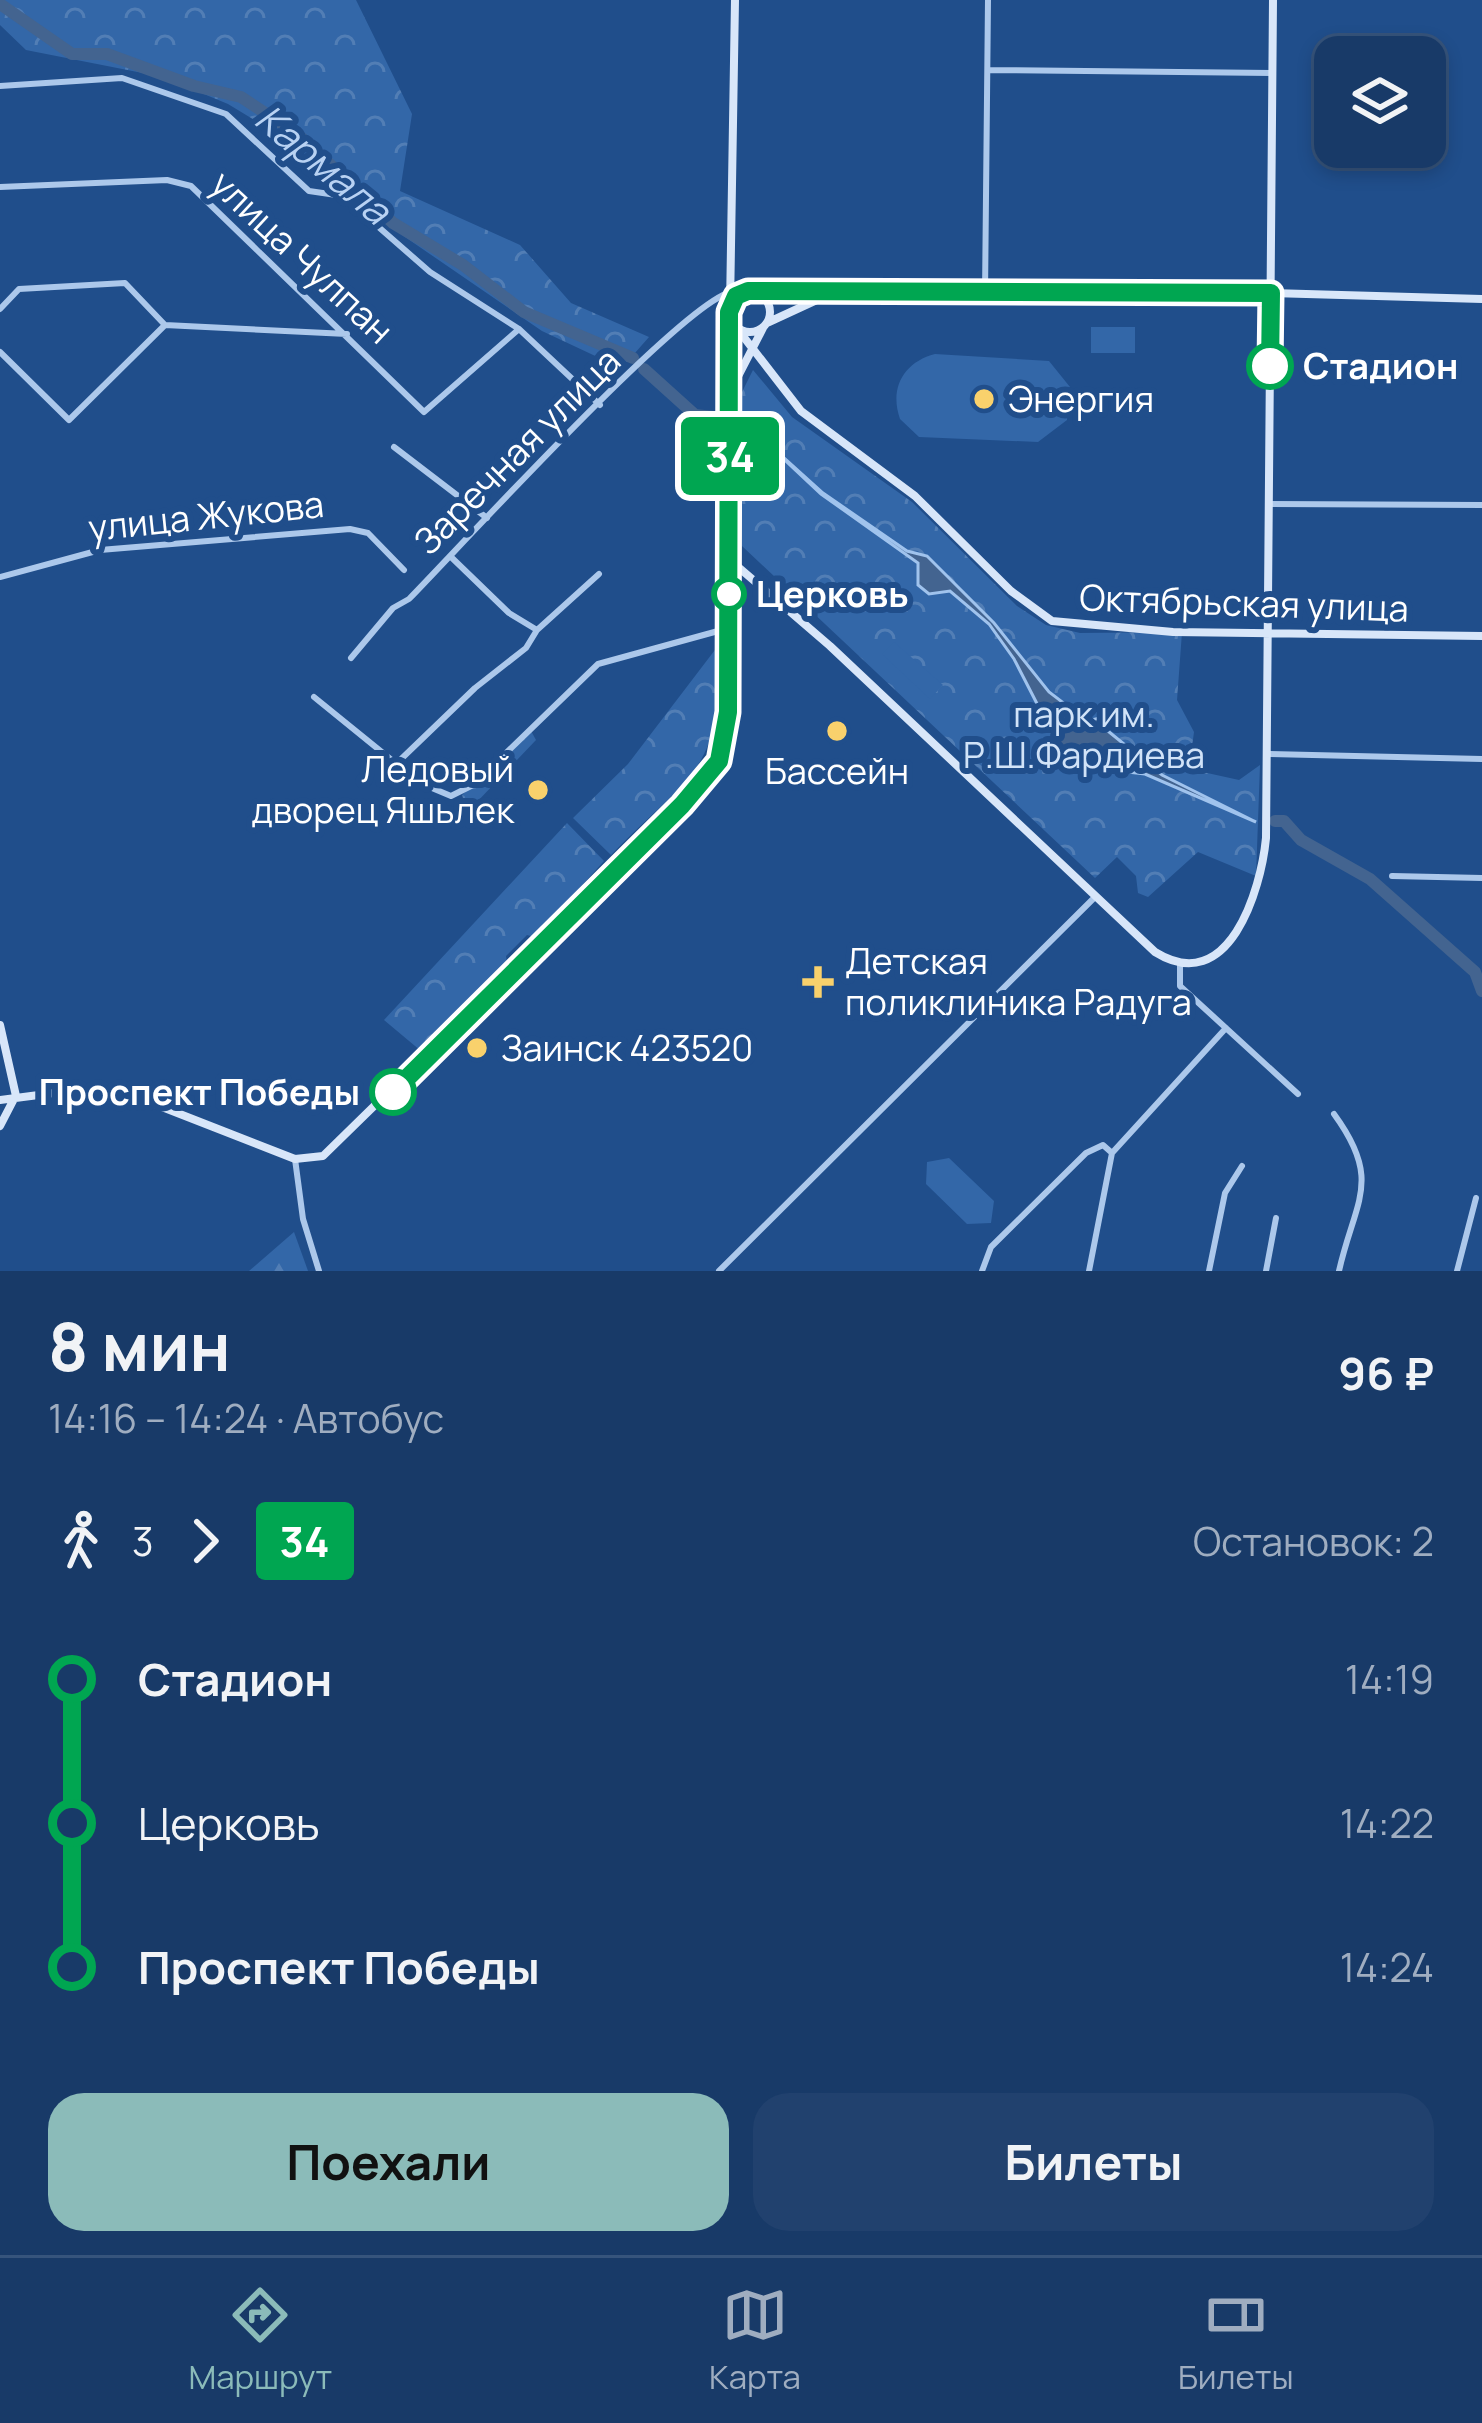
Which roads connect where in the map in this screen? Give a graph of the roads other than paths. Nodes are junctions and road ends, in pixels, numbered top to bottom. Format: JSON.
{"nodes":[{"id":1,"x":735,"y":0,"type":"edge"},
{"id":2,"x":988,"y":0,"type":"edge"},
{"id":3,"x":1273,"y":0,"type":"edge"},
{"id":4,"x":987,"y":70,"type":"junction"},
{"id":5,"x":1272,"y":73,"type":"junction"},
{"id":6,"x":0,"y":86,"type":"edge"},
{"id":7,"x":0,"y":187,"type":"edge"},
{"id":8,"x":731,"y":277,"type":"junction"},
{"id":9,"x":730,"y":292,"type":"junction"},
{"id":10,"x":744,"y":292,"type":"junction"},
{"id":11,"x":1271,"y":293,"type":"junction"},
{"id":12,"x":760,"y":294,"type":"junction"},
{"id":13,"x":828,"y":295,"type":"junction"},
{"id":14,"x":985,"y":295,"type":"junction"},
{"id":15,"x":1482,"y":299,"type":"edge"},
{"id":16,"x":0,"y":309,"type":"edge"},
{"id":17,"x":730,"y":312,"type":"junction"},
{"id":18,"x":165,"y":325,"type":"junction"},
{"id":19,"x":765,"y":325,"type":"junction"},
{"id":20,"x":736,"y":327,"type":"junction"},
{"id":21,"x":519,"y":328,"type":"junction"},
{"id":22,"x":347,"y":334,"type":"junction"},
{"id":23,"x":751,"y":349,"type":"junction"},
{"id":24,"x":0,"y":352,"type":"edge"},
{"id":25,"x":730,"y":391,"type":"junction"},
{"id":26,"x":600,"y":405,"type":"junction"},
{"id":27,"x":394,"y":447,"type":"dead end"},
{"id":28,"x":1269,"y":504,"type":"junction"},
{"id":29,"x":1482,"y":505,"type":"edge"},
{"id":30,"x":487,"y":518,"type":"junction"},
{"id":31,"x":450,"y":556,"type":"junction"},
{"id":32,"x":730,"y":560,"type":"junction"},
{"id":33,"x":404,"y":570,"type":"dead end"},
{"id":34,"x":599,"y":574,"type":"dead end"},
{"id":35,"x":0,"y":577,"type":"edge"},
{"id":36,"x":729,"y":628,"type":"junction"},
{"id":37,"x":537,"y":630,"type":"junction"},
{"id":38,"x":1268,"y":633,"type":"junction"},
{"id":39,"x":1482,"y":636,"type":"edge"},
{"id":40,"x":351,"y":658,"type":"dead end"},
{"id":41,"x":314,"y":697,"type":"dead end"},
{"id":42,"x":1267,"y":754,"type":"junction"},
{"id":43,"x":1482,"y":759,"type":"edge"},
{"id":44,"x":397,"y":764,"type":"junction"},
{"id":45,"x":1392,"y":876,"type":"dead end"},
{"id":46,"x":1482,"y":878,"type":"edge"},
{"id":47,"x":1094,"y":898,"type":"junction"},
{"id":48,"x":1180,"y":962,"type":"junction"},
{"id":49,"x":0,"y":1025,"type":"edge"},
{"id":50,"x":1226,"y":1028,"type":"junction"},
{"id":51,"x":1298,"y":1094,"type":"dead end"},
{"id":52,"x":16,"y":1096,"type":"junction"},
{"id":53,"x":0,"y":1100,"type":"edge"},
{"id":54,"x":1334,"y":1114,"type":"dead end"},
{"id":55,"x":0,"y":1126,"type":"edge"},
{"id":56,"x":1112,"y":1154,"type":"junction"},
{"id":57,"x":295,"y":1159,"type":"junction"},
{"id":58,"x":1241,"y":1166,"type":"dead end"},
{"id":59,"x":1476,"y":1198,"type":"dead end"},
{"id":60,"x":1276,"y":1218,"type":"dead end"},
{"id":61,"x":319,"y":1271,"type":"edge"},
{"id":62,"x":719,"y":1271,"type":"edge"},
{"id":63,"x":982,"y":1271,"type":"edge"},
{"id":64,"x":1089,"y":1271,"type":"edge"},
{"id":65,"x":1209,"y":1271,"type":"edge"},
{"id":66,"x":1266,"y":1271,"type":"edge"},
{"id":67,"x":1339,"y":1271,"type":"edge"},
{"id":68,"x":1457,"y":1271,"type":"edge"}],
"edges":[{"from":1,"to":8,"type":"main road"},
{"from":2,"to":4,"type":"street"},
{"from":3,"to":5,"type":"main road"},
{"from":4,"to":5,"type":"street"},
{"from":4,"to":14,"type":"street"},
{"from":5,"to":11,"type":"main road"},
{"from":6,"to":21,"type":"street"},
{"from":7,"to":22,"type":"street","name":"улица Чулпан"},
{"from":8,"to":9,"type":"main road"},
{"from":8,"to":10,"type":"main road"},
{"from":9,"to":17,"type":"main road"},
{"from":9,"to":26,"type":"street","name":"Заречная улица"},
{"from":10,"to":12,"type":"main road"},
{"from":10,"to":17,"type":"main road"},
{"from":11,"to":14,"type":"main road"},
{"from":11,"to":15,"type":"main road"},
{"from":11,"to":28,"type":"main road"},
{"from":12,"to":13,"type":"main road"},
{"from":12,"to":19,"type":"main road"},
{"from":13,"to":14,"type":"main road"},
{"from":13,"to":19,"type":"main road"},
{"from":16,"to":18,"type":"street"},
{"from":17,"to":20,"type":"main road"},
{"from":17,"to":25,"type":"main road"},
{"from":18,"to":22,"type":"street"},
{"from":18,"to":24,"type":"street"},
{"from":19,"to":20,"type":"main road"},
{"from":19,"to":23,"type":"main road"},
{"from":20,"to":23,"type":"main road","name":"Октябрьская улица"},
{"from":21,"to":22,"type":"street","name":"улица Чулпан"},
{"from":21,"to":26,"type":"street"},
{"from":23,"to":25,"type":"main road"},
{"from":23,"to":38,"type":"main road","name":"Октябрьская улица"},
{"from":25,"to":32,"type":"main road"},
{"from":26,"to":30,"type":"street","name":"Заречная улица"},
{"from":27,"to":30,"type":"street"},
{"from":28,"to":29,"type":"street"},
{"from":28,"to":38,"type":"main road"},
{"from":30,"to":31,"type":"street","name":"Заречная улица"},
{"from":31,"to":37,"type":"street"},
{"from":31,"to":40,"type":"street","name":"Заречная улица"},
{"from":32,"to":36,"type":"main road"},
{"from":32,"to":47,"type":"main road"},
{"from":33,"to":35,"type":"street","name":"улица Жукова"},
{"from":34,"to":37,"type":"street"},
{"from":36,"to":44,"type":"street"},
{"from":36,"to":57,"type":"main road"},
{"from":37,"to":44,"type":"street"},
{"from":38,"to":39,"type":"main road","name":"Октябрьская улица"},
{"from":38,"to":42,"type":"main road"},
{"from":41,"to":44,"type":"street"},
{"from":42,"to":43,"type":"street"},
{"from":42,"to":48,"type":"main road"},
{"from":45,"to":46,"type":"street"},
{"from":47,"to":48,"type":"main road"},
{"from":47,"to":62,"type":"street"},
{"from":48,"to":50,"type":"street"},
{"from":49,"to":52,"type":"main road"},
{"from":50,"to":51,"type":"street"},
{"from":50,"to":56,"type":"street"},
{"from":52,"to":53,"type":"main road"},
{"from":52,"to":55,"type":"main road"},
{"from":52,"to":57,"type":"main road"},
{"from":54,"to":67,"type":"street"},
{"from":56,"to":63,"type":"street"},
{"from":56,"to":64,"type":"street"},
{"from":57,"to":61,"type":"street"},
{"from":58,"to":65,"type":"street"},
{"from":59,"to":68,"type":"street"},
{"from":60,"to":66,"type":"street"}]}
